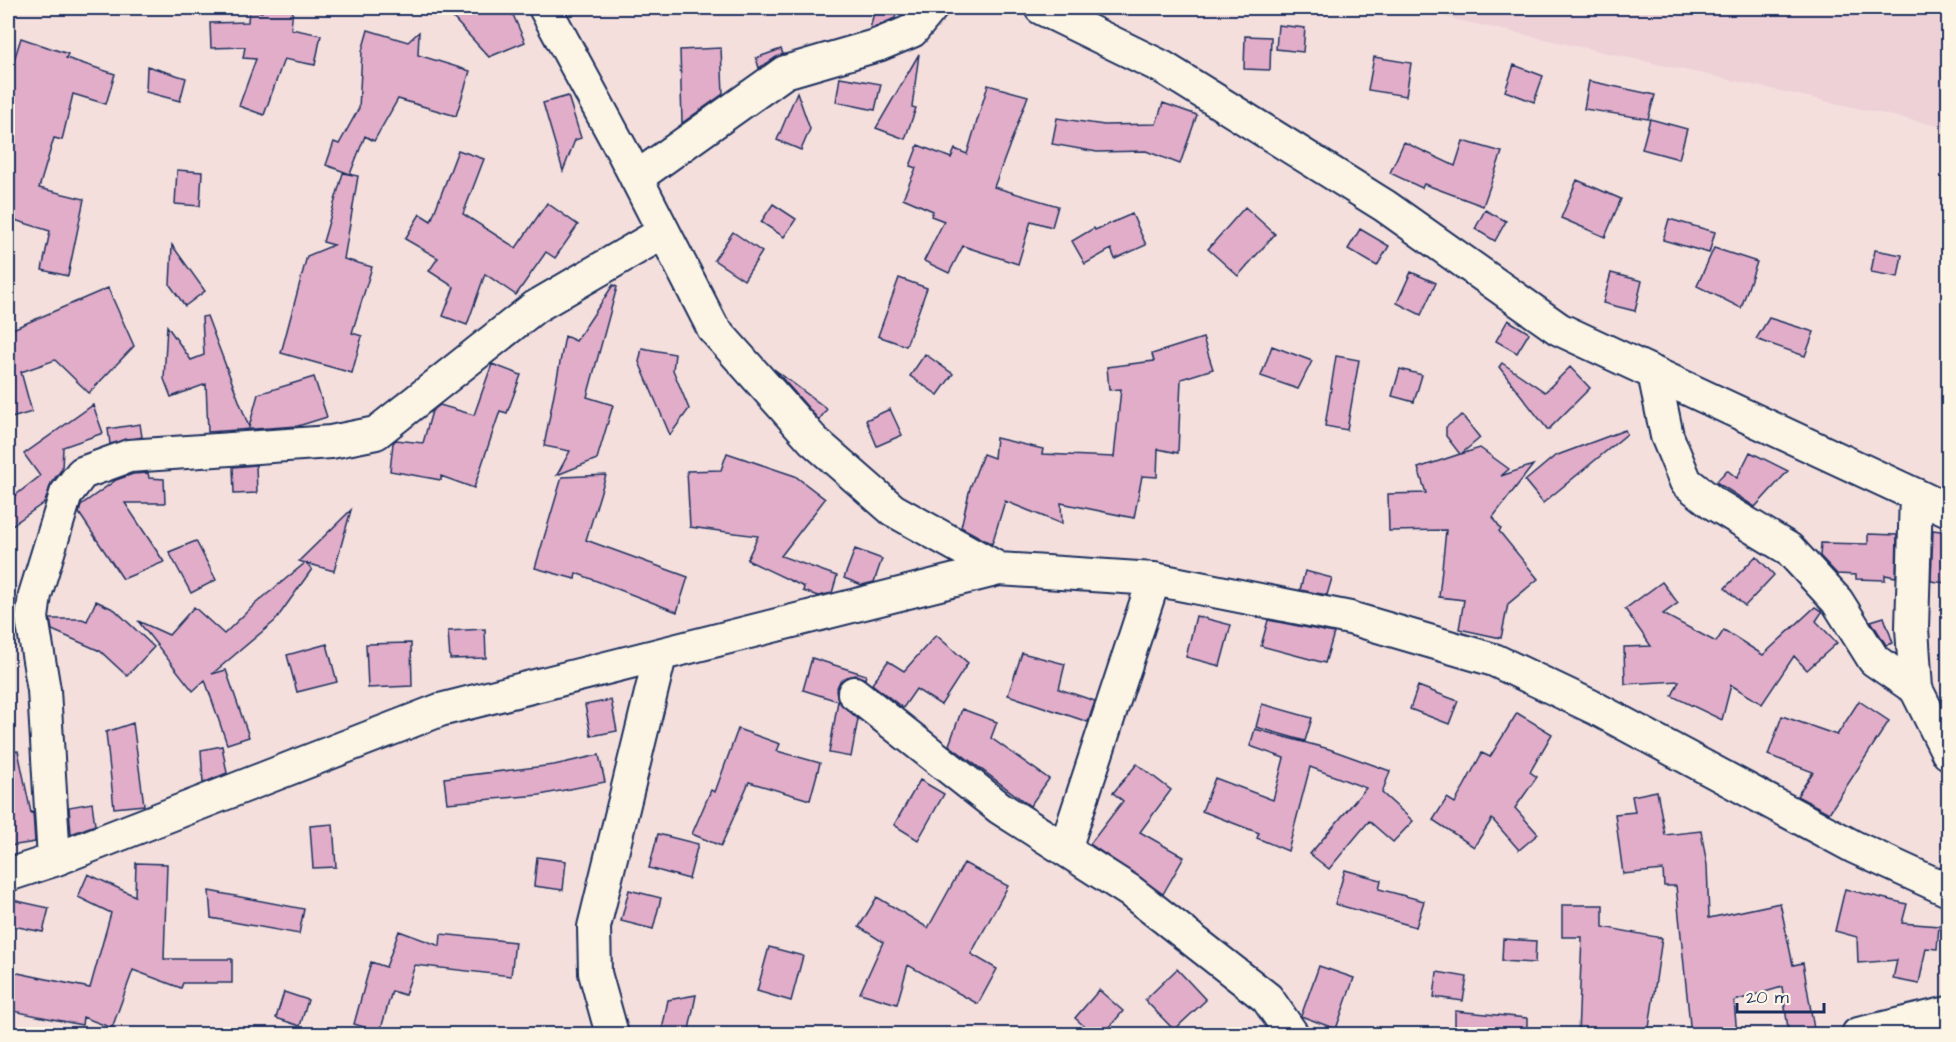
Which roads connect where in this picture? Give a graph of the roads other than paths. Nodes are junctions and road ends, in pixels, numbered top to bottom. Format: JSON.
{"nodes":[{"id":1,"x":545,"y":8,"type":"edge"},
{"id":2,"x":931,"y":8,"type":"edge"},
{"id":3,"x":1041,"y":8,"type":"edge"},
{"id":4,"x":636,"y":178,"type":"junction"},
{"id":5,"x":664,"y":232,"type":"junction"},
{"id":6,"x":1654,"y":373,"type":"junction"},
{"id":7,"x":1916,"y":495,"type":"junction"},
{"id":8,"x":1948,"y":510,"type":"edge"},
{"id":9,"x":999,"y":569,"type":"junction"},
{"id":10,"x":1154,"y":579,"type":"junction"},
{"id":11,"x":660,"y":656,"type":"junction"},
{"id":12,"x":1916,"y":690,"type":"junction"},
{"id":13,"x":854,"y":693,"type":"dead end"},
{"id":14,"x":1948,"y":753,"type":"edge"},
{"id":15,"x":1065,"y":849,"type":"junction"},
{"id":16,"x":54,"y":860,"type":"junction"},
{"id":17,"x":8,"y":875,"type":"edge"},
{"id":18,"x":1948,"y":890,"type":"edge"},
{"id":19,"x":1948,"y":1013,"type":"edge"},
{"id":20,"x":612,"y":1035,"type":"edge"},
{"id":21,"x":1292,"y":1035,"type":"edge"},
{"id":22,"x":1858,"y":1035,"type":"edge"}],
"edges":[{"from":1,"to":4,"type":"street"},
{"from":2,"to":4,"type":"street"},
{"from":3,"to":6,"type":"street"},
{"from":4,"to":5,"type":"street"},
{"from":5,"to":9,"type":"street"},
{"from":5,"to":16,"type":"street"},
{"from":6,"to":7,"type":"street"},
{"from":6,"to":12,"type":"street"},
{"from":7,"to":8,"type":"street"},
{"from":7,"to":12,"type":"street"},
{"from":9,"to":10,"type":"street"},
{"from":9,"to":11,"type":"street"},
{"from":10,"to":15,"type":"street"},
{"from":10,"to":18,"type":"street"},
{"from":11,"to":16,"type":"street"},
{"from":11,"to":20,"type":"street"},
{"from":12,"to":14,"type":"street"},
{"from":13,"to":15,"type":"street"},
{"from":15,"to":21,"type":"street"},
{"from":16,"to":17,"type":"street"},
{"from":19,"to":22,"type":"street"}]}
